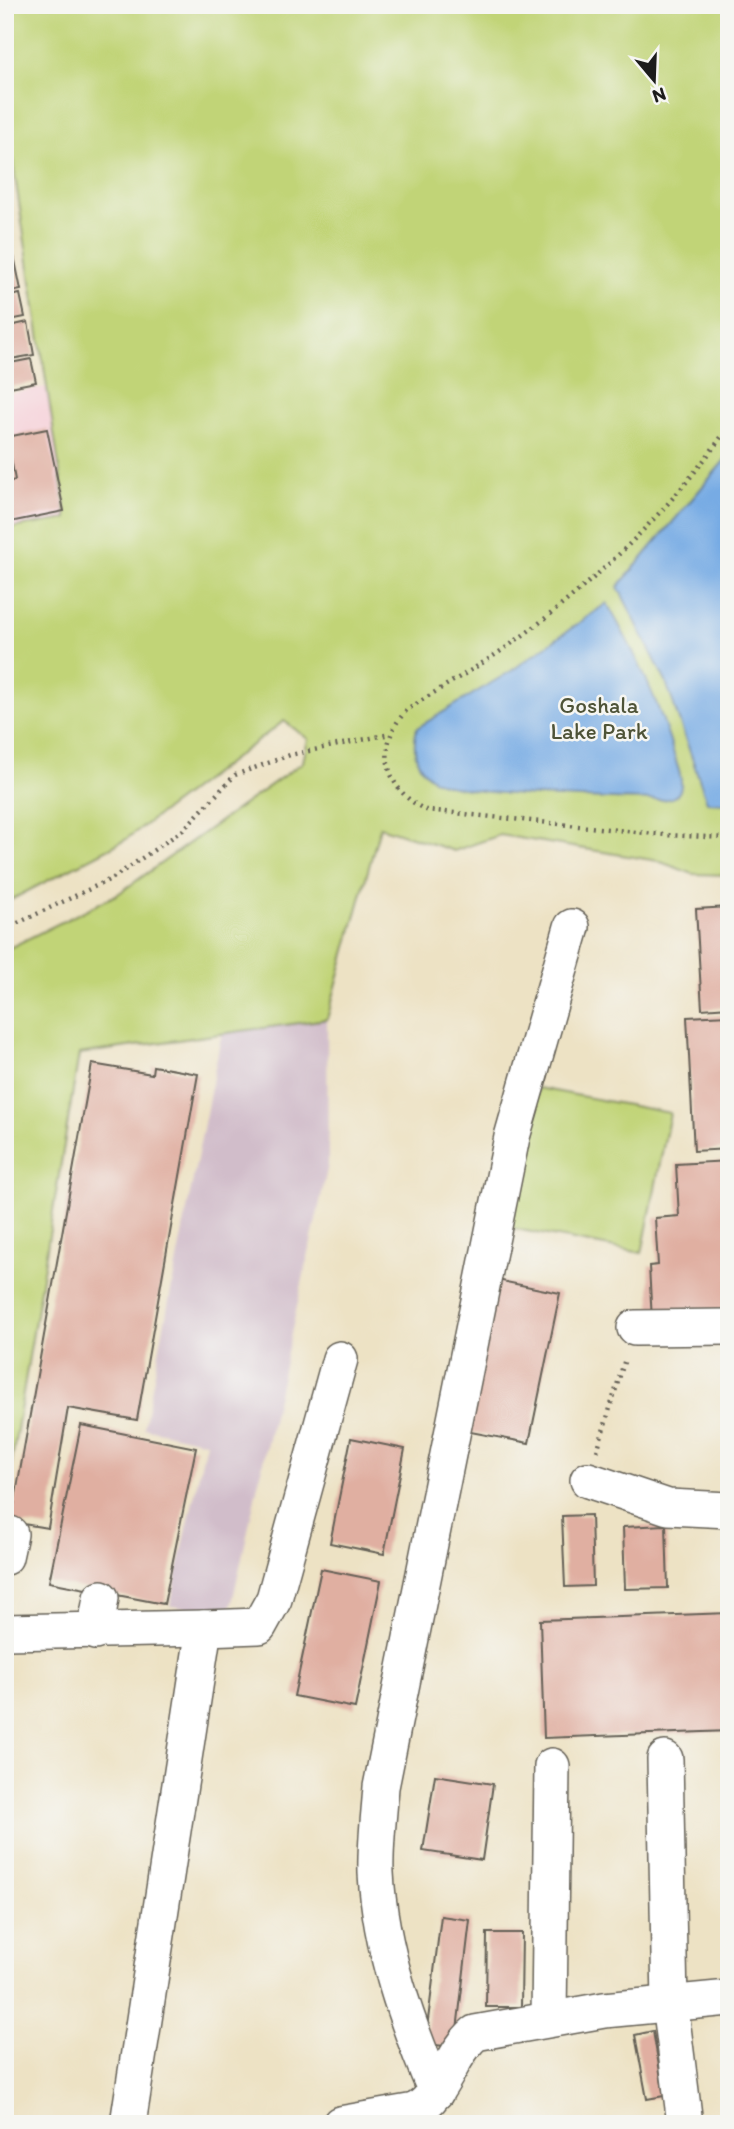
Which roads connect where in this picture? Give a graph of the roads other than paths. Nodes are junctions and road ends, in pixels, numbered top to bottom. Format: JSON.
{"nodes":[{"id":1,"x":572,"y":927,"type":"dead end"},
{"id":2,"x":729,"y":1327,"type":"edge"},
{"id":3,"x":635,"y":1328,"type":"road end"},
{"id":4,"x":340,"y":1359,"type":"dead end"},
{"id":5,"x":588,"y":1480,"type":"road end"},
{"id":6,"x":729,"y":1510,"type":"edge"},
{"id":7,"x":204,"y":1628,"type":"junction"},
{"id":8,"x":5,"y":1632,"type":"edge"},
{"id":9,"x":665,"y":1759,"type":"dead end"},
{"id":10,"x":552,"y":1766,"type":"dead end"},
{"id":11,"x":729,"y":1998,"type":"edge"},
{"id":12,"x":670,"y":2003,"type":"junction"},
{"id":13,"x":549,"y":2020,"type":"junction"},
{"id":14,"x":422,"y":2109,"type":"edge"},
{"id":15,"x":128,"y":2124,"type":"edge"},
{"id":16,"x":340,"y":2124,"type":"edge"},
{"id":17,"x":685,"y":2124,"type":"edge"}],
"edges":[{"from":1,"to":14,"type":"street"},
{"from":2,"to":3,"type":"street"},
{"from":4,"to":7,"type":"street"},
{"from":5,"to":6,"type":"street"},
{"from":7,"to":8,"type":"street"},
{"from":7,"to":15,"type":"street"},
{"from":9,"to":12,"type":"street"},
{"from":10,"to":13,"type":"street"},
{"from":11,"to":12,"type":"street"},
{"from":12,"to":13,"type":"street"},
{"from":12,"to":17,"type":"street"},
{"from":13,"to":14,"type":"street"},
{"from":14,"to":16,"type":"street"}]}
